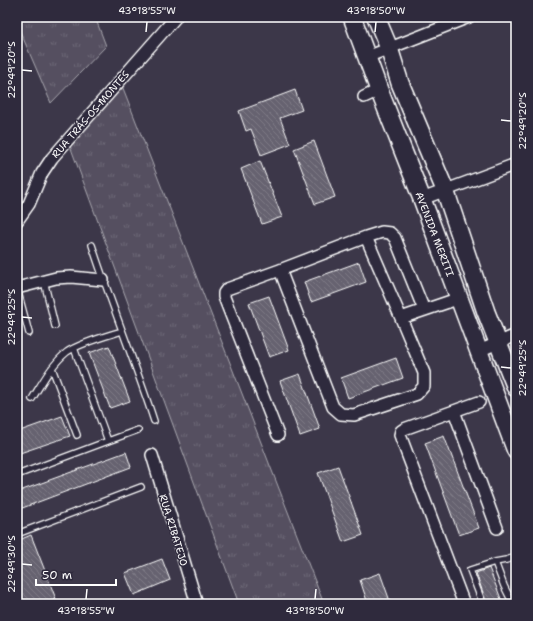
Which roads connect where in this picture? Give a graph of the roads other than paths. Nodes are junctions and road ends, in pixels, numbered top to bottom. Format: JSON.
{"nodes":[{"id":1,"x":176,"y":17,"type":"edge"},
{"id":2,"x":352,"y":17,"type":"edge"},
{"id":3,"x":376,"y":17,"type":"edge"},
{"id":4,"x":469,"y":17,"type":"edge"},
{"id":5,"x":389,"y":48,"type":"junction"},
{"id":6,"x":367,"y":56,"type":"junction"},
{"id":7,"x":516,"y":164,"type":"edge"},
{"id":8,"x":445,"y":190,"type":"junction"},
{"id":9,"x":422,"y":199,"type":"junction"},
{"id":10,"x":17,"y":220,"type":"edge"},
{"id":11,"x":366,"y":238,"type":"junction"},
{"id":12,"x":92,"y":245,"type":"dead end"},
{"id":13,"x":280,"y":270,"type":"junction"},
{"id":14,"x":104,"y":280,"type":"junction"},
{"id":15,"x":44,"y":281,"type":"junction"},
{"id":16,"x":17,"y":288,"type":"edge"},
{"id":17,"x":460,"y":298,"type":"junction"},
{"id":18,"x":424,"y":310,"type":"junction"},
{"id":19,"x":401,"y":318,"type":"junction"},
{"id":20,"x":55,"y":326,"type":"dead end"},
{"id":21,"x":122,"y":330,"type":"junction"},
{"id":22,"x":29,"y":333,"type":"dead end"},
{"id":23,"x":516,"y":335,"type":"edge"},
{"id":24,"x":498,"y":342,"type":"junction"},
{"id":25,"x":74,"y":348,"type":"junction"},
{"id":26,"x":479,"y":350,"type":"junction"},
{"id":27,"x":52,"y":368,"type":"junction"},
{"id":28,"x":516,"y":388,"type":"edge"},
{"id":29,"x":32,"y":399,"type":"dead end"},
{"id":30,"x":479,"y":402,"type":"dead end"},
{"id":31,"x":454,"y":411,"type":"junction"},
{"id":32,"x":154,"y":421,"type":"dead end"},
{"id":33,"x":138,"y":430,"type":"dead end"},
{"id":34,"x":77,"y":435,"type":"dead end"},
{"id":35,"x":278,"y":435,"type":"dead end"},
{"id":36,"x":108,"y":441,"type":"junction"},
{"id":37,"x":516,"y":451,"type":"edge"},
{"id":38,"x":152,"y":455,"type":"dead end"},
{"id":39,"x":17,"y":475,"type":"edge"},
{"id":40,"x":141,"y":487,"type":"dead end"},
{"id":41,"x":497,"y":528,"type":"dead end"},
{"id":42,"x":17,"y":534,"type":"edge"},
{"id":43,"x":516,"y":557,"type":"edge"},
{"id":44,"x":495,"y":562,"type":"junction"},
{"id":45,"x":516,"y":602,"type":"edge"},
{"id":46,"x":197,"y":604,"type":"edge"},
{"id":47,"x":464,"y":604,"type":"edge"},
{"id":48,"x":483,"y":604,"type":"edge"}],
"edges":[{"from":1,"to":10,"type":"street","name":"RUA TRÁS-OS-MONTES"},
{"from":2,"to":6,"type":"main road","name":"AVENIDA MERITI"},
{"from":3,"to":5,"type":"main road"},
{"from":4,"to":5,"type":"street"},
{"from":5,"to":6,"type":"street"},
{"from":5,"to":8,"type":"main road"},
{"from":6,"to":9,"type":"main road","name":"AVENIDA MERITI"},
{"from":7,"to":8,"type":"street"},
{"from":8,"to":9,"type":"street"},
{"from":8,"to":24,"type":"main road"},
{"from":9,"to":17,"type":"main road","name":"AVENIDA MERITI"},
{"from":11,"to":13,"type":"street"},
{"from":11,"to":18,"type":"street"},
{"from":11,"to":19,"type":"street"},
{"from":12,"to":14,"type":"lane"},
{"from":13,"to":19,"type":"street"},
{"from":13,"to":35,"type":"street"},
{"from":14,"to":15,"type":"street"},
{"from":14,"to":21,"type":"lane"},
{"from":15,"to":16,"type":"street"},
{"from":15,"to":20,"type":"lane"},
{"from":16,"to":22,"type":"lane"},
{"from":17,"to":18,"type":"street"},
{"from":17,"to":26,"type":"main road","name":"AVENIDA MERITI"},
{"from":18,"to":19,"type":"street"},
{"from":21,"to":25,"type":"lane"},
{"from":21,"to":32,"type":"lane"},
{"from":23,"to":24,"type":"street"},
{"from":24,"to":26,"type":"street"},
{"from":24,"to":28,"type":"main road"},
{"from":25,"to":27,"type":"lane"},
{"from":25,"to":36,"type":"lane"},
{"from":26,"to":37,"type":"main road","name":"AVENIDA MERITI"},
{"from":27,"to":29,"type":"lane"},
{"from":27,"to":34,"type":"lane"},
{"from":30,"to":31,"type":"street"},
{"from":31,"to":41,"type":"street"},
{"from":31,"to":47,"type":"street"},
{"from":33,"to":36,"type":"lane"},
{"from":36,"to":39,"type":"lane"},
{"from":38,"to":46,"type":"street","name":"RUA RIBATEJO"},
{"from":40,"to":42,"type":"lane"},
{"from":43,"to":44,"type":"lane"},
{"from":44,"to":45,"type":"lane"},
{"from":44,"to":48,"type":"lane"}]}
